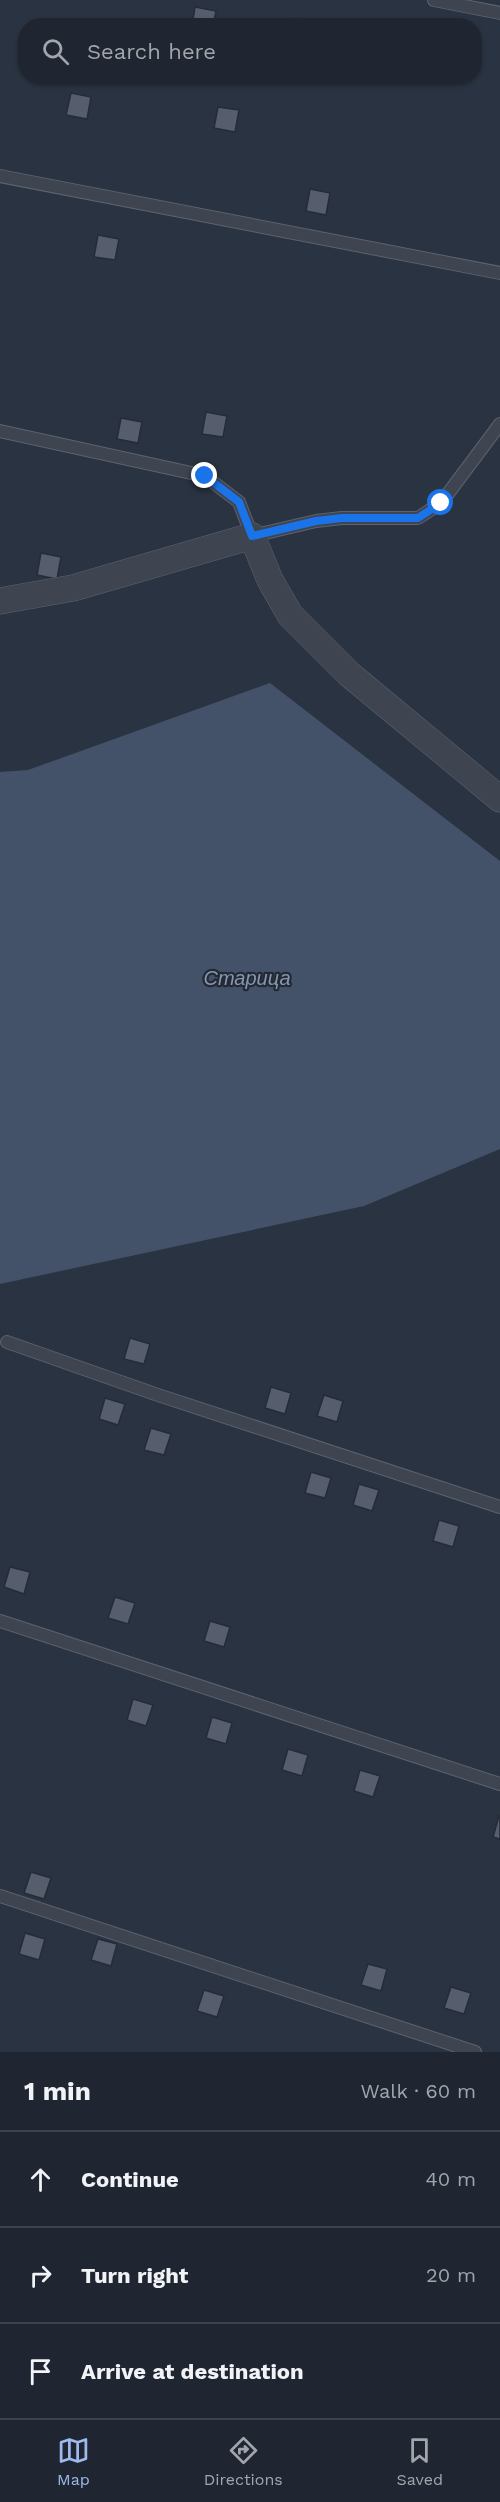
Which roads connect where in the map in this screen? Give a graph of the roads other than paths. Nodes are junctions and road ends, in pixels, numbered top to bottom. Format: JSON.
{"nodes":[{"id":1,"x":434,"y":0,"type":"edge"},
{"id":2,"x":500,"y":13,"type":"edge"},
{"id":3,"x":0,"y":176,"type":"edge"},
{"id":4,"x":500,"y":273,"type":"edge"},
{"id":5,"x":500,"y":424,"type":"edge"},
{"id":6,"x":0,"y":431,"type":"edge"},
{"id":7,"x":252,"y":536,"type":"junction"},
{"id":8,"x":0,"y":601,"type":"edge"},
{"id":9,"x":500,"y":799,"type":"edge"},
{"id":10,"x":7,"y":1342,"type":"dead end"},
{"id":11,"x":500,"y":1507,"type":"edge"},
{"id":12,"x":0,"y":1621,"type":"edge"},
{"id":13,"x":500,"y":1784,"type":"edge"},
{"id":14,"x":0,"y":1896,"type":"edge"},
{"id":15,"x":475,"y":2052,"type":"edge"}],
"edges":[{"from":1,"to":2,"type":"lane"},
{"from":3,"to":4,"type":"lane"},
{"from":5,"to":7,"type":"lane"},
{"from":6,"to":7,"type":"lane"},
{"from":7,"to":8,"type":"street"},
{"from":7,"to":9,"type":"street"},
{"from":10,"to":11,"type":"lane"},
{"from":12,"to":13,"type":"lane"},
{"from":14,"to":15,"type":"lane"}]}
